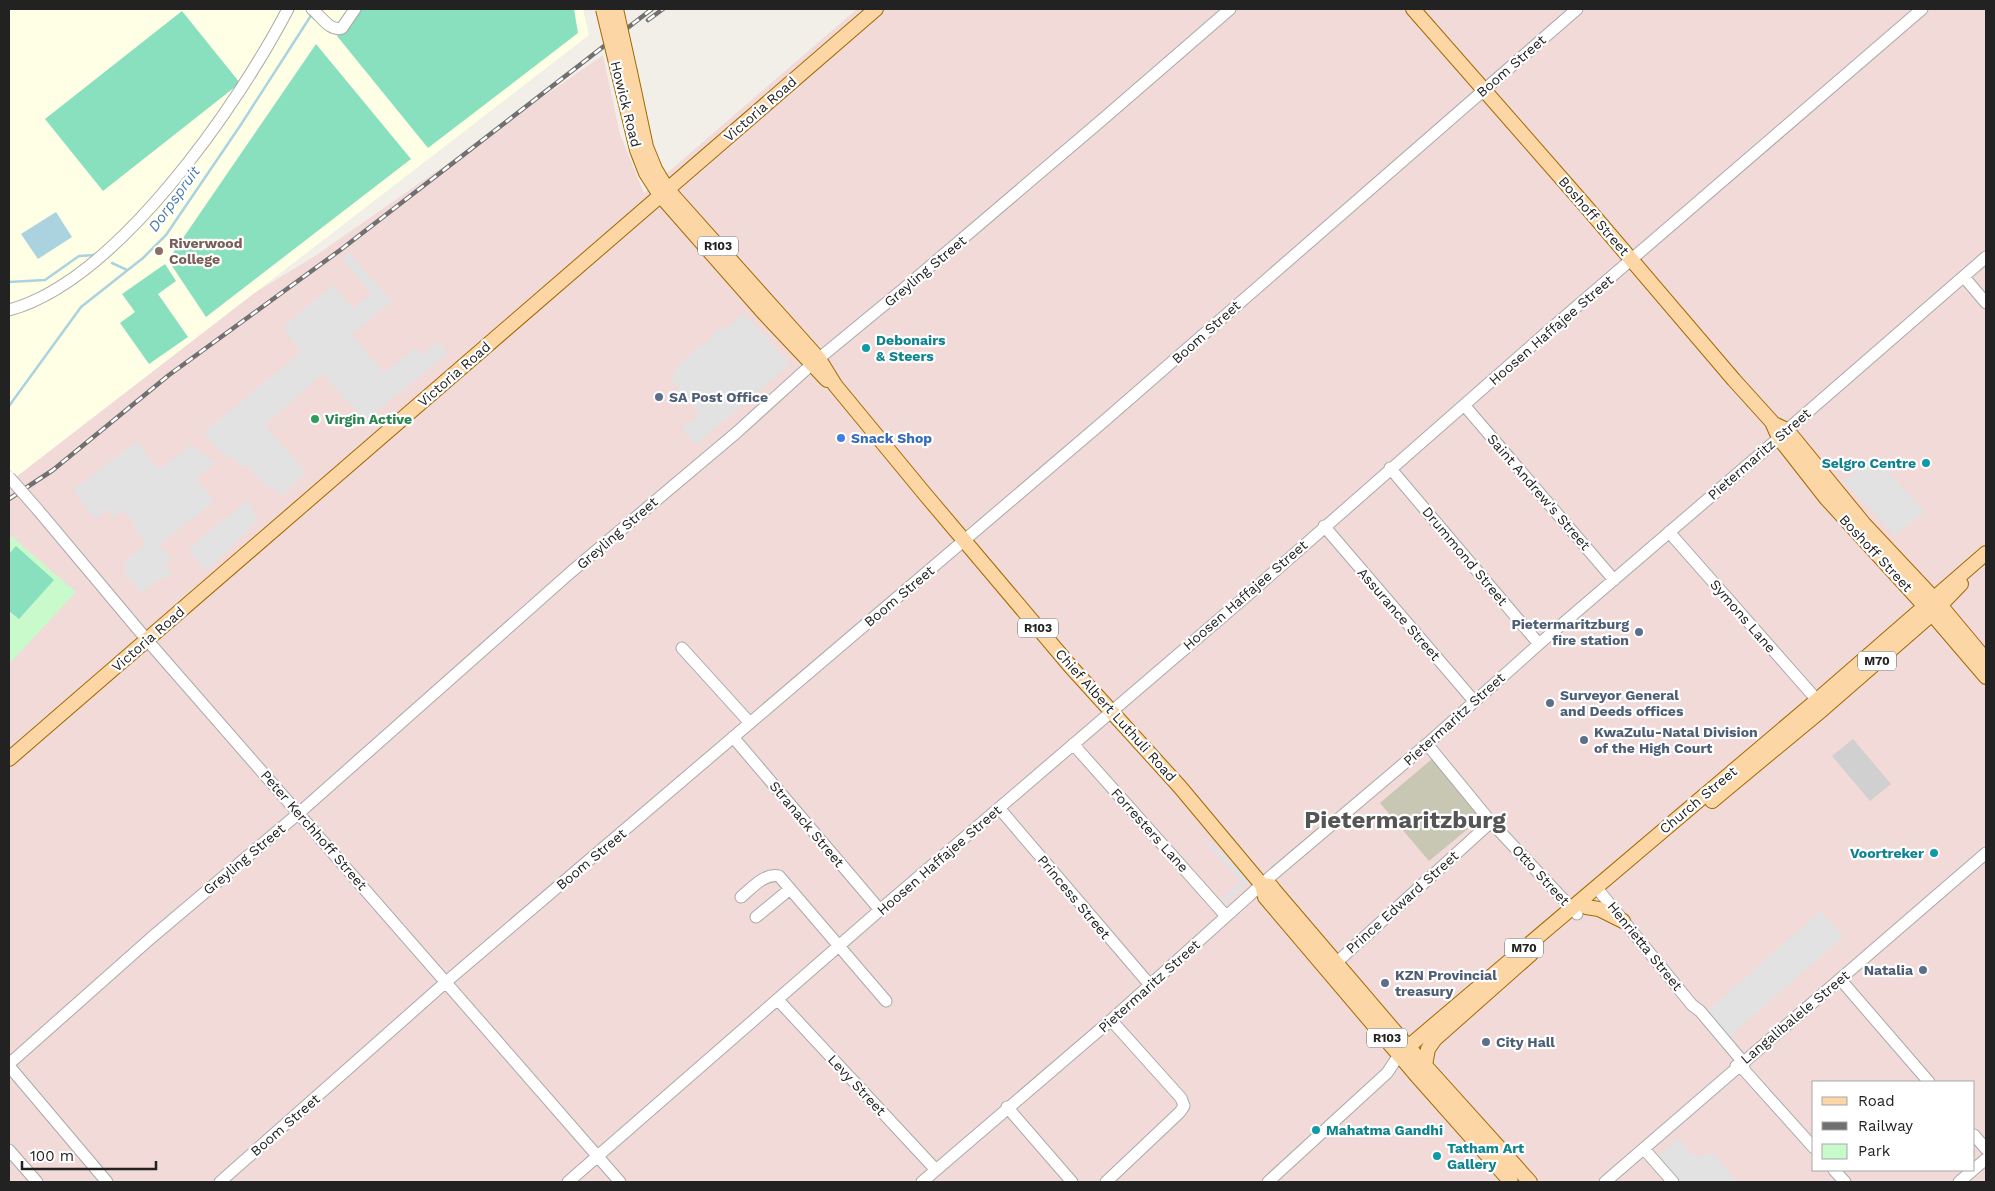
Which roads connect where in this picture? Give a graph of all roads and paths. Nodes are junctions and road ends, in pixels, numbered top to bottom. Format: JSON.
{"nodes":[{"id":1,"x":288,"y":9,"type":"edge"},
{"id":2,"x":355,"y":9,"type":"edge"},
{"id":3,"x":604,"y":9,"type":"edge"},
{"id":4,"x":616,"y":9,"type":"edge"},
{"id":5,"x":876,"y":9,"type":"edge"},
{"id":6,"x":1230,"y":9,"type":"edge"},
{"id":7,"x":1412,"y":9,"type":"edge"},
{"id":8,"x":1577,"y":9,"type":"edge"},
{"id":9,"x":1922,"y":9,"type":"edge"},
{"id":10,"x":317,"y":12,"type":"edge"},
{"id":11,"x":624,"y":74,"type":"junction"},
{"id":12,"x":1484,"y":89,"type":"junction"},
{"id":13,"x":664,"y":192,"type":"junction"},
{"id":14,"x":1986,"y":257,"type":"edge"},
{"id":15,"x":1632,"y":260,"type":"junction"},
{"id":16,"x":1964,"y":277,"type":"junction"},
{"id":17,"x":1986,"y":302,"type":"edge"},
{"id":18,"x":9,"y":310,"type":"edge"},
{"id":19,"x":815,"y":362,"type":"junction"},
{"id":20,"x":1464,"y":404,"type":"junction"},
{"id":21,"x":1783,"y":434,"type":"junction"},
{"id":22,"x":1390,"y":468,"type":"junction"},
{"id":23,"x":9,"y":477,"type":"edge"},
{"id":24,"x":1324,"y":526,"type":"junction"},
{"id":25,"x":1670,"y":532,"type":"junction"},
{"id":26,"x":964,"y":540,"type":"junction"},
{"id":27,"x":1986,"y":553,"type":"edge"},
{"id":28,"x":1986,"y":562,"type":"edge"},
{"id":29,"x":1614,"y":580,"type":"junction"},
{"id":30,"x":1933,"y":606,"type":"junction"},
{"id":31,"x":148,"y":640,"type":"junction"},
{"id":32,"x":1539,"y":644,"type":"junction"},
{"id":33,"x":682,"y":648,"type":"dead end"},
{"id":34,"x":1986,"y":660,"type":"edge"},
{"id":35,"x":1986,"y":677,"type":"edge"},
{"id":36,"x":1817,"y":700,"type":"junction"},
{"id":37,"x":1474,"y":701,"type":"junction"},
{"id":38,"x":1111,"y":710,"type":"junction"},
{"id":39,"x":750,"y":723,"type":"junction"},
{"id":40,"x":734,"y":737,"type":"junction"},
{"id":41,"x":1073,"y":744,"type":"junction"},
{"id":42,"x":1427,"y":744,"type":"junction"},
{"id":43,"x":9,"y":759,"type":"edge"},
{"id":44,"x":999,"y":808,"type":"junction"},
{"id":45,"x":298,"y":813,"type":"junction"},
{"id":46,"x":1491,"y":822,"type":"junction"},
{"id":47,"x":1986,"y":853,"type":"edge"},
{"id":48,"x":1262,"y":884,"type":"junction"},
{"id":49,"x":790,"y":889,"type":"junction"},
{"id":50,"x":1599,"y":890,"type":"junction"},
{"id":51,"x":741,"y":897,"type":"dead end"},
{"id":52,"x":880,"y":910,"type":"junction"},
{"id":53,"x":1578,"y":910,"type":"junction"},
{"id":54,"x":1226,"y":916,"type":"junction"},
{"id":55,"x":756,"y":917,"type":"dead end"},
{"id":56,"x":1623,"y":920,"type":"junction"},
{"id":57,"x":838,"y":947,"type":"junction"},
{"id":58,"x":1336,"y":963,"type":"junction"},
{"id":59,"x":1840,"y":979,"type":"junction"},
{"id":60,"x":446,"y":982,"type":"junction"},
{"id":61,"x":1150,"y":985,"type":"junction"},
{"id":62,"x":778,"y":1000,"type":"junction"},
{"id":63,"x":886,"y":1001,"type":"dead end"},
{"id":64,"x":1692,"y":1005,"type":"junction"},
{"id":65,"x":1111,"y":1020,"type":"junction"},
{"id":66,"x":1727,"y":1044,"type":"junction"},
{"id":67,"x":1759,"y":1048,"type":"junction"},
{"id":68,"x":1405,"y":1056,"type":"junction"},
{"id":69,"x":9,"y":1065,"type":"edge"},
{"id":70,"x":1425,"y":1065,"type":"junction"},
{"id":71,"x":1741,"y":1066,"type":"junction"},
{"id":72,"x":1928,"y":1081,"type":"edge"},
{"id":73,"x":1007,"y":1107,"type":"junction"},
{"id":74,"x":1975,"y":1136,"type":"edge"},
{"id":75,"x":1812,"y":1146,"type":"edge"},
{"id":76,"x":1644,"y":1149,"type":"junction"},
{"id":77,"x":1986,"y":1149,"type":"edge"},
{"id":78,"x":9,"y":1150,"type":"edge"},
{"id":79,"x":598,"y":1156,"type":"junction"},
{"id":80,"x":1986,"y":1158,"type":"edge"},
{"id":81,"x":1975,"y":1169,"type":"edge"},
{"id":82,"x":936,"y":1170,"type":"junction"},
{"id":83,"x":1835,"y":1171,"type":"edge"},
{"id":84,"x":1973,"y":1171,"type":"edge"},
{"id":85,"x":37,"y":1182,"type":"edge"},
{"id":86,"x":107,"y":1182,"type":"edge"},
{"id":87,"x":220,"y":1182,"type":"edge"},
{"id":88,"x":568,"y":1182,"type":"edge"},
{"id":89,"x":620,"y":1182,"type":"edge"},
{"id":90,"x":922,"y":1182,"type":"edge"},
{"id":91,"x":1072,"y":1182,"type":"edge"},
{"id":92,"x":1106,"y":1182,"type":"edge"},
{"id":93,"x":1268,"y":1182,"type":"edge"},
{"id":94,"x":1511,"y":1182,"type":"edge"},
{"id":95,"x":1530,"y":1182,"type":"edge"},
{"id":96,"x":1605,"y":1182,"type":"edge"},
{"id":97,"x":1673,"y":1182,"type":"edge"},
{"id":98,"x":1845,"y":1182,"type":"edge"},
{"id":99,"x":1959,"y":1182,"type":"edge"}],
"edges":[{"from":1,"to":18,"type":"street"},
{"from":2,"to":10,"type":"street"},
{"from":3,"to":11,"type":"main road","name":"Howick Road","number":"R103","bridge":true},
{"from":4,"to":11,"type":"main road","name":"Howick Road","number":"R103","bridge":true},
{"from":5,"to":13,"type":"main road","name":"Victoria Road"},
{"from":6,"to":19,"type":"street","name":"Greyling Street"},
{"from":7,"to":12,"type":"main road","name":"Boshoff Street"},
{"from":8,"to":12,"type":"street","name":"Boom Street"},
{"from":9,"to":15,"type":"street","name":"Hoosen Haffajee Street"},
{"from":11,"to":13,"type":"main road","name":"Howick Road","number":"R103"},
{"from":12,"to":15,"type":"main road","name":"Boshoff Street"},
{"from":12,"to":26,"type":"street","name":"Boom Street"},
{"from":13,"to":19,"type":"main road","name":"Chief Albert Luthuli Road","number":"R103"},
{"from":13,"to":31,"type":"main road","name":"Victoria Road"},
{"from":14,"to":16,"type":"street","name":"Pietermaritz Street"},
{"from":15,"to":20,"type":"street","name":"Hoosen Haffajee Street"},
{"from":15,"to":21,"type":"main road","name":"Boshoff Street"},
{"from":16,"to":17,"type":"street"},
{"from":16,"to":21,"type":"street","name":"Pietermaritz Street"},
{"from":19,"to":26,"type":"main road","name":"Chief Albert Luthuli Road","number":"R103"},
{"from":19,"to":45,"type":"street","name":"Greyling Street"},
{"from":20,"to":22,"type":"street","name":"Hoosen Haffajee Street"},
{"from":20,"to":29,"type":"street","name":"Saint Andrew's Street"},
{"from":21,"to":25,"type":"street","name":"Pietermaritz Street"},
{"from":21,"to":30,"type":"main road","name":"Boshoff Street"},
{"from":22,"to":24,"type":"street","name":"Hoosen Haffajee Street"},
{"from":22,"to":32,"type":"street","name":"Drummond Street"},
{"from":23,"to":31,"type":"street","name":"Peter Kerchhoff Street","bridge":true},
{"from":24,"to":37,"type":"street","name":"Assurance Street"},
{"from":24,"to":38,"type":"street","name":"Hoosen Haffajee Street"},
{"from":25,"to":29,"type":"street","name":"Pietermaritz Street"},
{"from":25,"to":36,"type":"street","name":"Symons Lane"},
{"from":26,"to":38,"type":"main road","name":"Chief Albert Luthuli Road","number":"R103"},
{"from":26,"to":39,"type":"street","name":"Boom Street"},
{"from":27,"to":30,"type":"main road","name":"Church Street","number":"M70"},
{"from":28,"to":30,"type":"main road","name":"Church Street","number":"M70"},
{"from":29,"to":32,"type":"street","name":"Pietermaritz Street"},
{"from":30,"to":34,"type":"main road","name":"Boshoff Street"},
{"from":30,"to":35,"type":"main road","name":"Boshoff Street"},
{"from":30,"to":36,"type":"main road","name":"Church Street","number":"M70"},
{"from":30,"to":50,"type":"main road","name":"Church Street","number":"M70"},
{"from":31,"to":43,"type":"main road","name":"Victoria Road"},
{"from":31,"to":45,"type":"street","name":"Peter Kerchhoff Street"},
{"from":32,"to":37,"type":"street","name":"Pietermaritz Street"},
{"from":33,"to":39,"type":"street"},
{"from":36,"to":50,"type":"main road","name":"Church Street","number":"M70"},
{"from":37,"to":42,"type":"street","name":"Pietermaritz Street"},
{"from":38,"to":41,"type":"street","name":"Hoosen Haffajee Street"},
{"from":38,"to":48,"type":"main road","name":"Chief Albert Luthuli Road","number":"R103"},
{"from":39,"to":40,"type":"street","name":"Boom Street"},
{"from":40,"to":52,"type":"street","name":"Stranack Street"},
{"from":40,"to":60,"type":"street","name":"Boom Street"},
{"from":41,"to":44,"type":"street","name":"Hoosen Haffajee Street"},
{"from":41,"to":54,"type":"street","name":"Forresters Lane"},
{"from":42,"to":46,"type":"street","name":"Otto Street"},
{"from":42,"to":48,"type":"street","name":"Pietermaritz Street"},
{"from":44,"to":52,"type":"street","name":"Hoosen Haffajee Street"},
{"from":44,"to":61,"type":"street","name":"Princess Street"},
{"from":45,"to":60,"type":"street","name":"Peter Kerchhoff Street"},
{"from":45,"to":69,"type":"street","name":"Greyling Street"},
{"from":46,"to":53,"type":"street","name":"Otto Street"},
{"from":46,"to":58,"type":"street","name":"Prince Edward Street"},
{"from":47,"to":59,"type":"street","name":"Langalibalele Street"},
{"from":48,"to":54,"type":"street","name":"Pietermaritz Street"},
{"from":48,"to":58,"type":"main road","name":"Chief Albert Luthuli Road","number":"R103"},
{"from":48,"to":68,"type":"main road","name":"Chief Albert Luthuli Road","number":"R103"},
{"from":49,"to":51,"type":"street"},
{"from":49,"to":55,"type":"street"},
{"from":49,"to":57,"type":"street"},
{"from":50,"to":53,"type":"main road","name":"Church Street","number":"M70"},
{"from":50,"to":56,"type":"street","name":"Henrietta Street"},
{"from":52,"to":57,"type":"street","name":"Hoosen Haffajee Street"},
{"from":53,"to":56,"type":"main road"},
{"from":53,"to":68,"type":"main road","name":"Church Street","number":"M70"},
{"from":53,"to":70,"type":"main road","name":"Church Street","number":"M70"},
{"from":54,"to":61,"type":"street","name":"Pietermaritz Street"},
{"from":56,"to":64,"type":"street","name":"Henrietta Street"},
{"from":57,"to":62,"type":"street","name":"Hoosen Haffajee Street"},
{"from":57,"to":63,"type":"street"},
{"from":58,"to":68,"type":"main road","name":"Chief Albert Luthuli Road","number":"R103"},
{"from":59,"to":67,"type":"street","name":"Langalibalele Street"},
{"from":59,"to":72,"type":"street"},
{"from":60,"to":79,"type":"street","name":"Peter Kerchhoff Street"},
{"from":60,"to":87,"type":"street","name":"Boom Street"},
{"from":61,"to":65,"type":"street","name":"Pietermaritz Street"},
{"from":62,"to":79,"type":"street","name":"Hoosen Haffajee Street"},
{"from":62,"to":82,"type":"street","name":"Levy Street"},
{"from":64,"to":66,"type":"street","name":"Henrietta Street"},
{"from":64,"to":71,"type":"street","name":"Henrietta Street"},
{"from":65,"to":73,"type":"street","name":"Pietermaritz Street"},
{"from":65,"to":92,"type":"street"},
{"from":66,"to":67,"type":"street"},
{"from":66,"to":71,"type":"street","name":"Henrietta Street"},
{"from":67,"to":71,"type":"street","name":"Langalibalele Street"},
{"from":68,"to":70,"type":"main road","name":"Chief Albert Luthuli Road","number":"R103"},
{"from":68,"to":93,"type":"street","name":"Church Street"},
{"from":68,"to":94,"type":"main road","name":"Chief Albert Luthuli Road","number":"R103"},
{"from":69,"to":86,"type":"street"},
{"from":70,"to":95,"type":"main road","name":"Chief Albert Luthuli Road","number":"R103"},
{"from":71,"to":75,"type":"street","name":"Henrietta Street"},
{"from":71,"to":76,"type":"street","name":"Langalibalele Street"},
{"from":73,"to":82,"type":"street","name":"Pietermaritz Street"},
{"from":73,"to":91,"type":"street"},
{"from":74,"to":77,"type":"street"},
{"from":76,"to":96,"type":"street","name":"Langalibalele Street"},
{"from":76,"to":97,"type":"street"},
{"from":78,"to":85,"type":"street"},
{"from":79,"to":88,"type":"street","name":"Hoosen Haffajee Street"},
{"from":79,"to":89,"type":"street","name":"Peter Kerchhoff Street"},
{"from":80,"to":81,"type":"street"},
{"from":82,"to":90,"type":"street","name":"Pietermaritz Street"},
{"from":83,"to":98,"type":"street"},
{"from":84,"to":99,"type":"street"}]}
